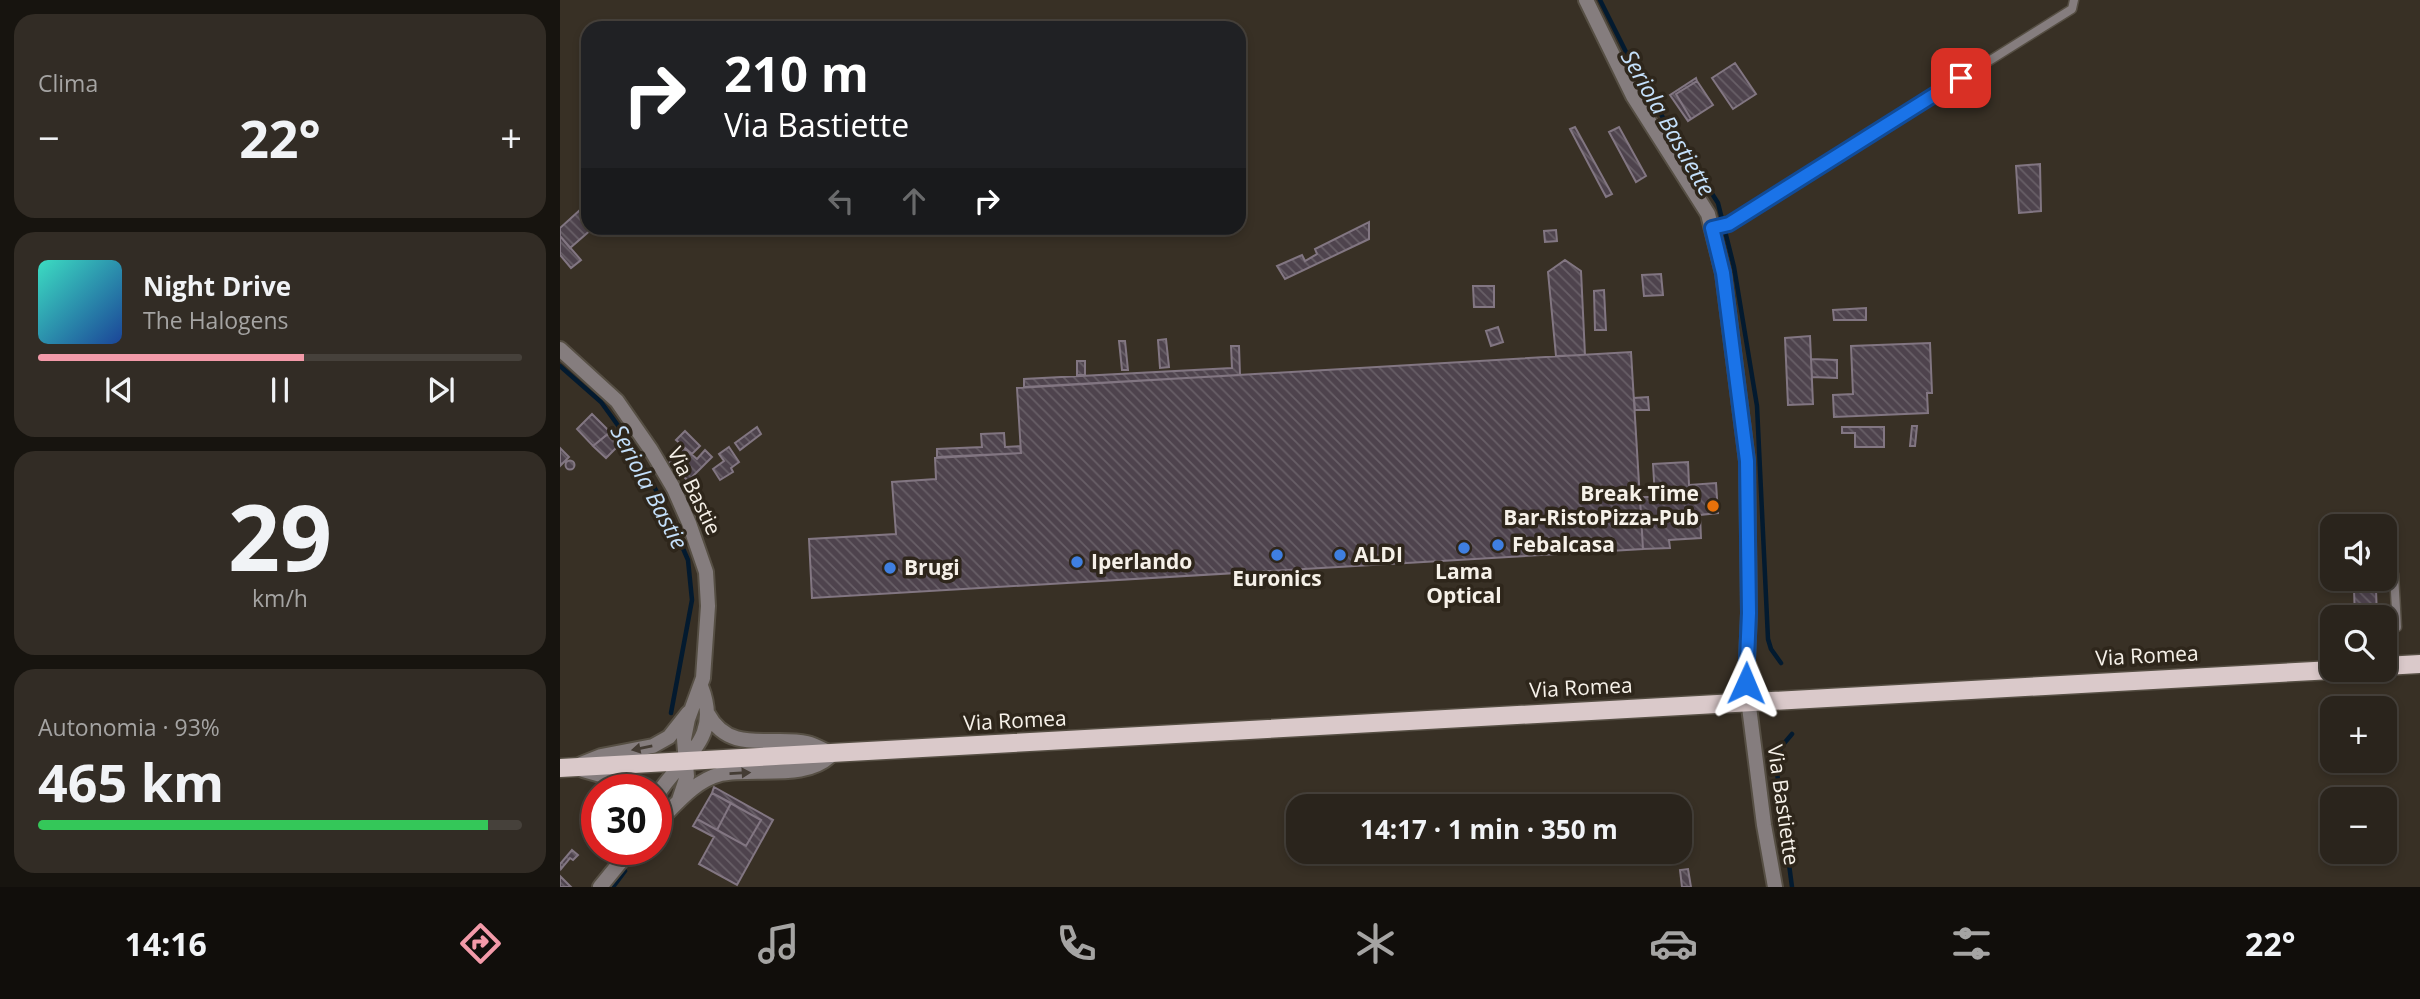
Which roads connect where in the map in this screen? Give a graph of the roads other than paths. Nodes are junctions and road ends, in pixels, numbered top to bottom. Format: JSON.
{"nodes":[{"id":1,"x":1586,"y":0,"type":"edge"},
{"id":2,"x":2074,"y":0,"type":"edge"},
{"id":3,"x":1715,"y":227,"type":"junction"},
{"id":4,"x":560,"y":349,"type":"edge"},
{"id":5,"x":2420,"y":664,"type":"edge"},
{"id":6,"x":2397,"y":665,"type":"edge"},
{"id":7,"x":2320,"y":671,"type":"edge"},
{"id":8,"x":701,"y":686,"type":"junction"},
{"id":9,"x":1750,"y":701,"type":"junction"},
{"id":10,"x":693,"y":706,"type":"junction"},
{"id":11,"x":708,"y":713,"type":"junction"},
{"id":12,"x":832,"y":754,"type":"junction"},
{"id":13,"x":687,"y":762,"type":"junction"},
{"id":14,"x":566,"y":768,"type":"edge"},
{"id":15,"x":593,"y":774,"type":"edge"},
{"id":16,"x":672,"y":774,"type":"edge"},
{"id":17,"x":679,"y":800,"type":"junction"},
{"id":18,"x":672,"y":807,"type":"edge"},
{"id":19,"x":618,"y":865,"type":"edge"},
{"id":20,"x":600,"y":887,"type":"edge"},
{"id":21,"x":1775,"y":887,"type":"edge"}],
"edges":[{"from":1,"to":3,"type":"street","name":"Via Bastiette"},
{"from":2,"to":3,"type":"lane"},
{"from":3,"to":9,"type":"street","name":"Via Bastiette"},
{"from":4,"to":8,"type":"street","name":"Via Bastie"},
{"from":5,"to":6,"type":"main road"},
{"from":7,"to":9,"type":"main road","name":"Via Romea"},
{"from":8,"to":10,"type":"street","name":"Via Bastie"},
{"from":8,"to":11,"type":"street","name":"Via Bastie"},
{"from":9,"to":12,"type":"main road","name":"Via Romea"},
{"from":9,"to":21,"type":"street","name":"Via Bastiette"},
{"from":10,"to":13,"type":"street","name":"Via Bastie"},
{"from":10,"to":14,"type":"street","name":"Via Bastie","one_way":true},
{"from":11,"to":12,"type":"street"},
{"from":11,"to":13,"type":"street","name":"Via Bastie"},
{"from":12,"to":13,"type":"main road","name":"Via Romea"},
{"from":17,"to":12,"type":"street","one_way":true},
{"from":13,"to":14,"type":"main road","name":"Via Romea"},
{"from":13,"to":16,"type":"street","name":"Via Bastie"},
{"from":13,"to":17,"type":"street","name":"Via Bastie"},
{"from":14,"to":15,"type":"street"},
{"from":17,"to":18,"type":"street"},
{"from":19,"to":20,"type":"street"}]}
